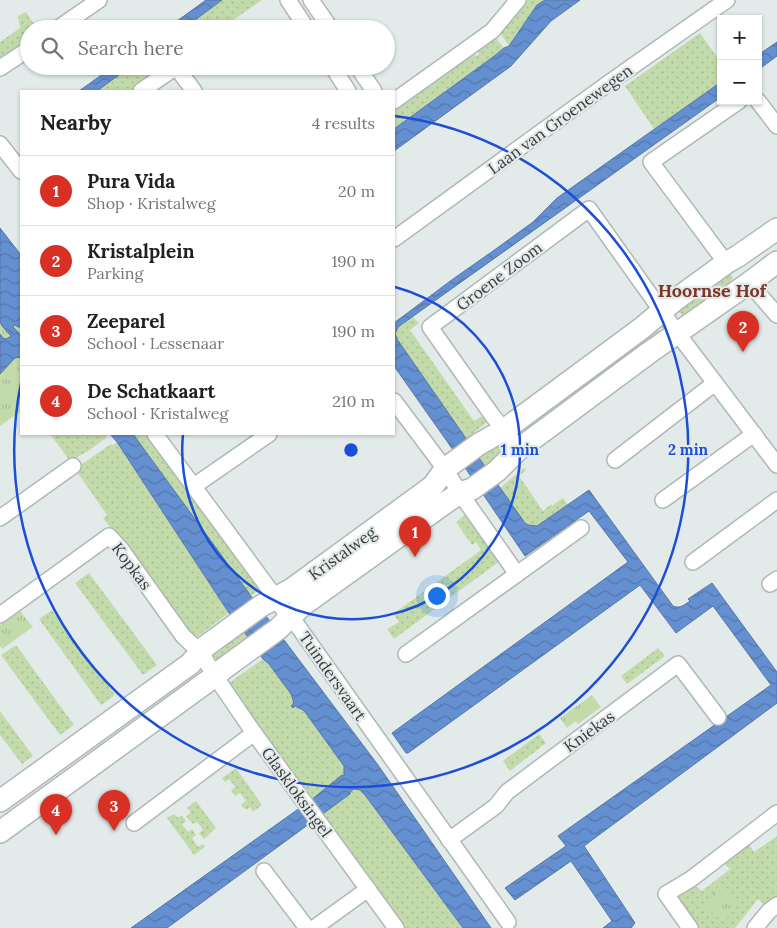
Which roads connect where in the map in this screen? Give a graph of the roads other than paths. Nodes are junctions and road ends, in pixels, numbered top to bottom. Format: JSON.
{"nodes":[{"id":1,"x":99,"y":0,"type":"edge"},
{"id":2,"x":288,"y":0,"type":"edge"},
{"id":3,"x":311,"y":0,"type":"edge"},
{"id":4,"x":518,"y":0,"type":"edge"},
{"id":5,"x":727,"y":0,"type":"edge"},
{"id":6,"x":70,"y":20,"type":"edge"},
{"id":7,"x":301,"y":20,"type":"edge"},
{"id":8,"x":325,"y":20,"type":"edge"},
{"id":9,"x":20,"y":54,"type":"edge"},
{"id":10,"x":0,"y":68,"type":"edge"},
{"id":11,"x":164,"y":75,"type":"edge"},
{"id":12,"x":182,"y":75,"type":"edge"},
{"id":13,"x":338,"y":75,"type":"edge"},
{"id":14,"x":363,"y":75,"type":"edge"},
{"id":15,"x":142,"y":90,"type":"edge"},
{"id":16,"x":193,"y":90,"type":"edge"},
{"id":17,"x":347,"y":90,"type":"edge"},
{"id":18,"x":373,"y":90,"type":"edge"},
{"id":19,"x":395,"y":100,"type":"edge"},
{"id":20,"x":733,"y":105,"type":"edge"},
{"id":21,"x":761,"y":105,"type":"edge"},
{"id":22,"x":777,"y":126,"type":"edge"},
{"id":23,"x":0,"y":144,"type":"edge"},
{"id":24,"x":19,"y":167,"type":"edge"},
{"id":25,"x":777,"y":229,"type":"edge"},
{"id":26,"x":395,"y":238,"type":"edge"},
{"id":27,"x":777,"y":262,"type":"edge"},
{"id":28,"x":726,"y":263,"type":"junction"},
{"id":29,"x":749,"y":283,"type":"junction"},
{"id":30,"x":662,"y":311,"type":"junction"},
{"id":31,"x":777,"y":315,"type":"edge"},
{"id":32,"x":678,"y":334,"type":"junction"},
{"id":33,"x":715,"y":383,"type":"junction"},
{"id":34,"x":395,"y":402,"type":"edge"},
{"id":35,"x":504,"y":430,"type":"junction"},
{"id":36,"x":754,"y":434,"type":"junction"},
{"id":37,"x":156,"y":435,"type":"edge"},
{"id":38,"x":268,"y":435,"type":"edge"},
{"id":39,"x":519,"y":449,"type":"junction"},
{"id":40,"x":615,"y":460,"type":"dead end"},
{"id":41,"x":777,"y":465,"type":"edge"},
{"id":42,"x":73,"y":466,"type":"dead end"},
{"id":43,"x":449,"y":467,"type":"junction"},
{"id":44,"x":194,"y":486,"type":"junction"},
{"id":45,"x":466,"y":491,"type":"junction"},
{"id":46,"x":663,"y":500,"type":"dead end"},
{"id":47,"x":777,"y":500,"type":"edge"},
{"id":48,"x":0,"y":518,"type":"edge"},
{"id":49,"x":581,"y":528,"type":"dead end"},
{"id":50,"x":693,"y":562,"type":"dead end"},
{"id":51,"x":517,"y":574,"type":"junction"},
{"id":52,"x":268,"y":602,"type":"junction"},
{"id":53,"x":0,"y":615,"type":"edge"},
{"id":54,"x":283,"y":624,"type":"junction"},
{"id":55,"x":204,"y":650,"type":"junction"},
{"id":56,"x":406,"y":654,"type":"dead end"},
{"id":57,"x":219,"y":673,"type":"junction"},
{"id":58,"x":718,"y":717,"type":"dead end"},
{"id":59,"x":254,"y":732,"type":"junction"},
{"id":60,"x":0,"y":801,"type":"edge"},
{"id":61,"x":777,"y":814,"type":"edge"},
{"id":62,"x":134,"y":823,"type":"dead end"},
{"id":63,"x":0,"y":832,"type":"edge"},
{"id":64,"x":449,"y":840,"type":"junction"},
{"id":65,"x":264,"y":871,"type":"dead end"},
{"id":66,"x":368,"y":888,"type":"junction"},
{"id":67,"x":777,"y":905,"type":"edge"},
{"id":68,"x":508,"y":922,"type":"dead end"},
{"id":69,"x":308,"y":928,"type":"edge"},
{"id":70,"x":314,"y":928,"type":"edge"},
{"id":71,"x":396,"y":928,"type":"edge"},
{"id":72,"x":690,"y":928,"type":"edge"},
{"id":73,"x":755,"y":928,"type":"edge"}],
"edges":[{"from":1,"to":6,"type":"street"},
{"from":2,"to":7,"type":"street"},
{"from":3,"to":8,"type":"street"},
{"from":4,"to":19,"type":"street"},
{"from":5,"to":26,"type":"street","name":"Laan van Groenewegen"},
{"from":9,"to":10,"type":"street"},
{"from":11,"to":15,"type":"street"},
{"from":12,"to":16,"type":"street"},
{"from":13,"to":17,"type":"street"},
{"from":14,"to":18,"type":"street"},
{"from":20,"to":28,"type":"street"},
{"from":21,"to":22,"type":"street"},
{"from":23,"to":24,"type":"street"},
{"from":25,"to":28,"type":"street","name":"Kristalweg"},
{"from":27,"to":29,"type":"street","name":"Kristalweg"},
{"from":28,"to":30,"type":"street","name":"Kristalweg"},
{"from":29,"to":31,"type":"street"},
{"from":29,"to":32,"type":"street","name":"Kristalweg"},
{"from":30,"to":32,"type":"street"},
{"from":30,"to":35,"type":"street","name":"Kristalweg"},
{"from":30,"to":35,"type":"street","name":"Groene Zoom"},
{"from":32,"to":33,"type":"street"},
{"from":32,"to":39,"type":"street","name":"Kristalweg"},
{"from":33,"to":36,"type":"street"},
{"from":33,"to":40,"type":"street"},
{"from":34,"to":43,"type":"street"},
{"from":35,"to":39,"type":"street","name":"Groene Zoom"},
{"from":35,"to":43,"type":"street","name":"Kristalweg"},
{"from":36,"to":41,"type":"street"},
{"from":36,"to":46,"type":"street"},
{"from":37,"to":44,"type":"street","name":"Tuindersvaart"},
{"from":38,"to":44,"type":"street"},
{"from":39,"to":45,"type":"street","name":"Kristalweg"},
{"from":42,"to":48,"type":"street"},
{"from":43,"to":45,"type":"street"},
{"from":43,"to":52,"type":"street","name":"Kristalweg"},
{"from":44,"to":52,"type":"street","name":"Tuindersvaart"},
{"from":45,"to":51,"type":"street"},
{"from":45,"to":54,"type":"street","name":"Kristalweg"},
{"from":47,"to":50,"type":"street"},
{"from":49,"to":51,"type":"street"},
{"from":51,"to":56,"type":"street"},
{"from":52,"to":54,"type":"street","name":"Tuindersvaart"},
{"from":52,"to":55,"type":"street","name":"Kristalweg"},
{"from":53,"to":55,"type":"street","name":"Kopkas"},
{"from":54,"to":57,"type":"street","name":"Kristalweg"},
{"from":54,"to":64,"type":"street","name":"Tuindersvaart"},
{"from":55,"to":57,"type":"street","name":"Glaskloksingel"},
{"from":55,"to":60,"type":"street","name":"Kristalweg"},
{"from":57,"to":59,"type":"street","name":"Glaskloksingel"},
{"from":57,"to":63,"type":"street","name":"Kristalweg"},
{"from":58,"to":64,"type":"street","name":"Kniekas"},
{"from":59,"to":62,"type":"street"},
{"from":59,"to":66,"type":"street","name":"Glaskloksingel"},
{"from":61,"to":72,"type":"street"},
{"from":64,"to":68,"type":"street","name":"Tuindersvaart"},
{"from":65,"to":69,"type":"street"},
{"from":66,"to":70,"type":"street"},
{"from":66,"to":71,"type":"street","name":"Glaskloksingel"},
{"from":67,"to":73,"type":"street"}]}
